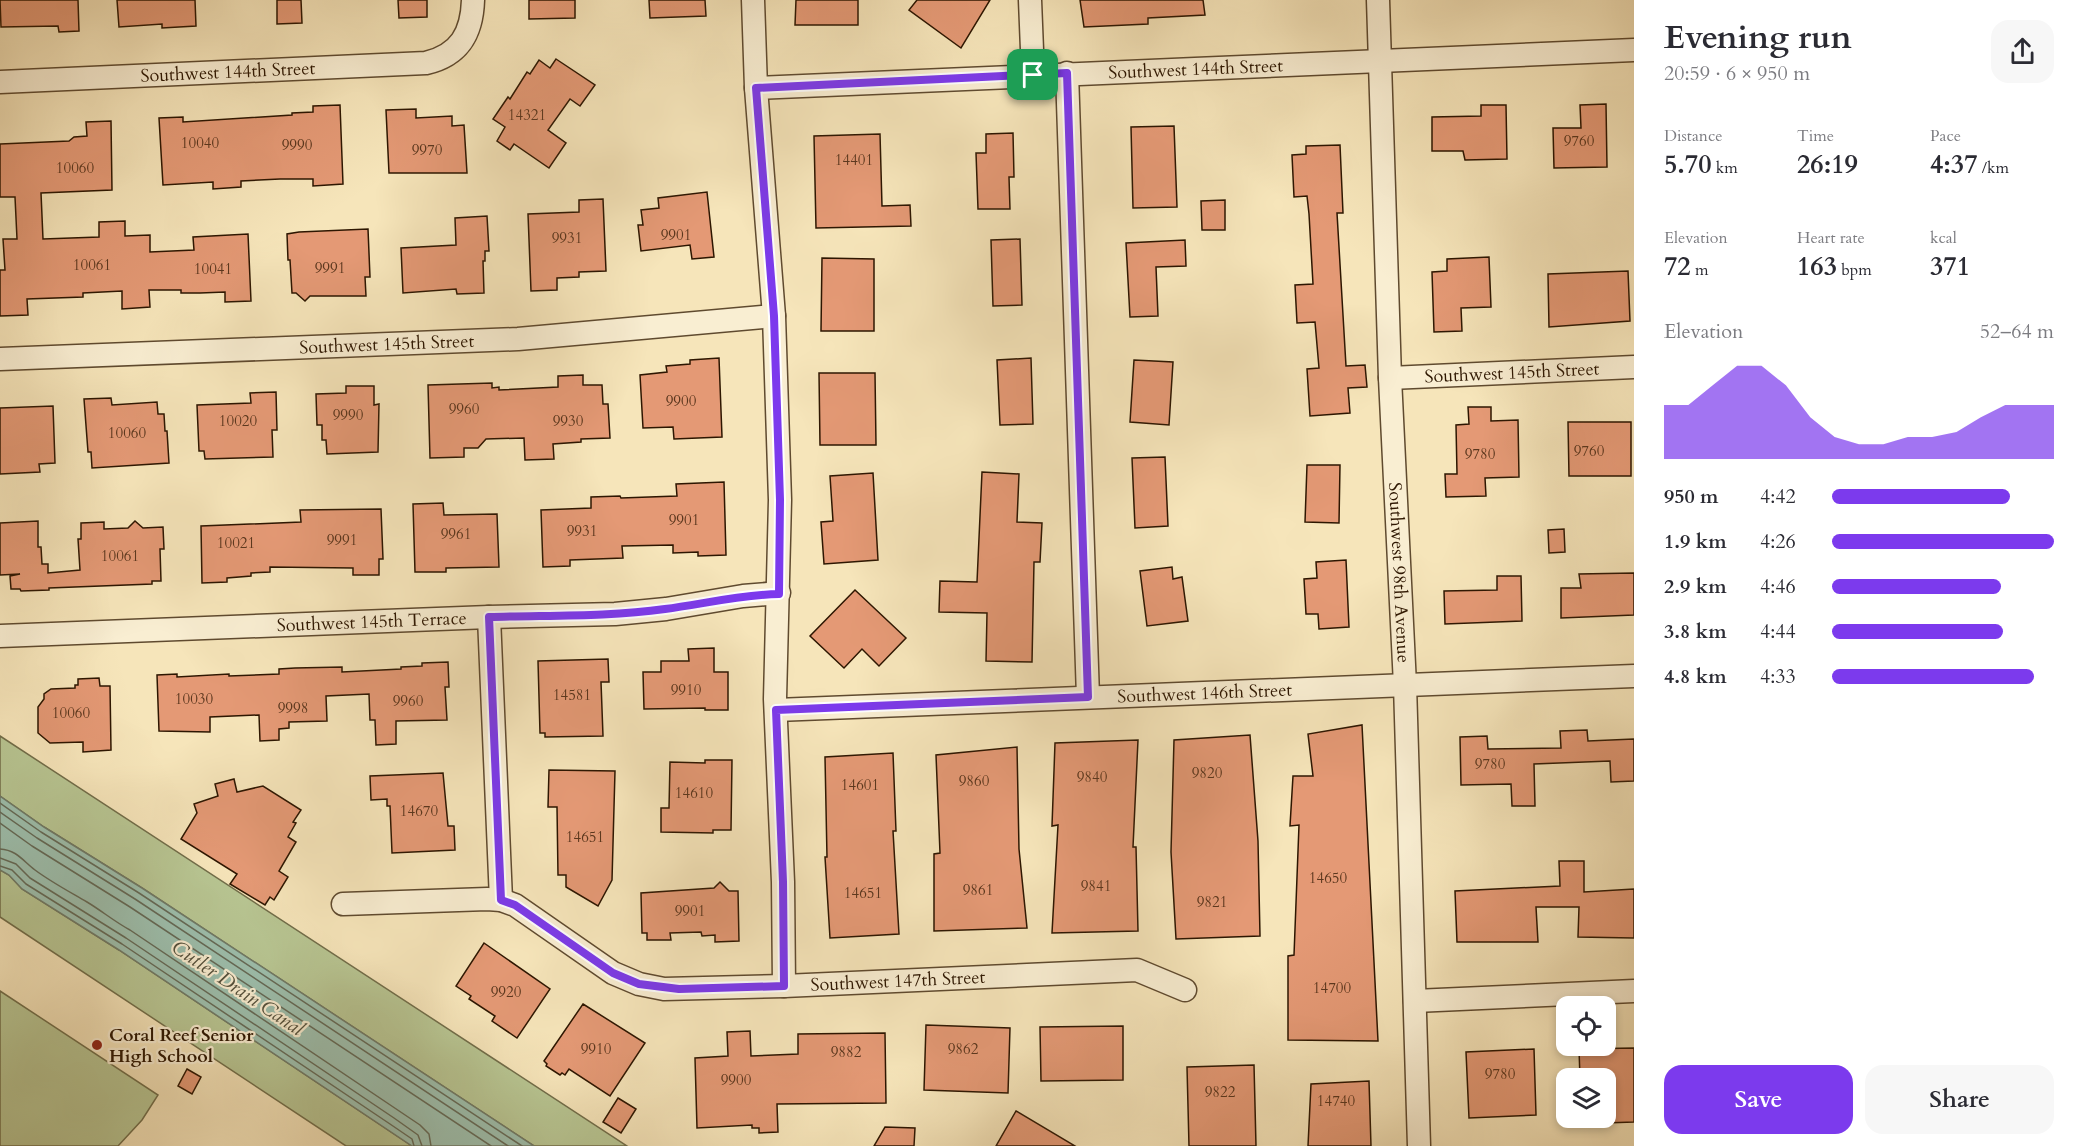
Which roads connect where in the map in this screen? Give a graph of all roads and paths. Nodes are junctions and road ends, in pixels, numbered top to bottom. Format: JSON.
{"nodes":[{"id":1,"x":473,"y":0,"type":"edge"},
{"id":2,"x":753,"y":0,"type":"edge"},
{"id":3,"x":1030,"y":0,"type":"edge"},
{"id":4,"x":1378,"y":0,"type":"edge"},
{"id":5,"x":1634,"y":50,"type":"edge"},
{"id":6,"x":1379,"y":62,"type":"junction"},
{"id":7,"x":1067,"y":73,"type":"junction"},
{"id":8,"x":1033,"y":75,"type":"junction"},
{"id":9,"x":0,"y":82,"type":"edge"},
{"id":10,"x":756,"y":88,"type":"junction"},
{"id":11,"x":774,"y":316,"type":"junction"},
{"id":12,"x":0,"y":359,"type":"edge"},
{"id":13,"x":1634,"y":367,"type":"edge"},
{"id":14,"x":1390,"y":378,"type":"junction"},
{"id":15,"x":779,"y":594,"type":"junction"},
{"id":16,"x":489,"y":617,"type":"junction"},
{"id":17,"x":0,"y":636,"type":"edge"},
{"id":18,"x":1634,"y":676,"type":"edge"},
{"id":19,"x":1405,"y":685,"type":"junction"},
{"id":20,"x":1088,"y":697,"type":"junction"},
{"id":21,"x":776,"y":710,"type":"junction"},
{"id":22,"x":501,"y":900,"type":"junction"},
{"id":23,"x":343,"y":904,"type":"dead end"},
{"id":24,"x":784,"y":986,"type":"junction"},
{"id":25,"x":1185,"y":990,"type":"dead end"},
{"id":26,"x":1634,"y":991,"type":"edge"},
{"id":27,"x":1414,"y":1000,"type":"junction"},
{"id":28,"x":1419,"y":1146,"type":"edge"}],
"edges":[{"from":1,"to":9,"type":"street","name":"Southwest 144th Street"},
{"from":2,"to":10,"type":"street"},
{"from":3,"to":8,"type":"street"},
{"from":4,"to":6,"type":"street","name":"Southwest 98th Avenue"},
{"from":5,"to":6,"type":"street","name":"Southwest 144th Street"},
{"from":6,"to":7,"type":"street","name":"Southwest 144th Street"},
{"from":6,"to":14,"type":"street","name":"Southwest 98th Avenue"},
{"from":7,"to":8,"type":"street","name":"Southwest 144th Street"},
{"from":7,"to":20,"type":"street"},
{"from":8,"to":10,"type":"street","name":"Southwest 144th Street"},
{"from":10,"to":11,"type":"street"},
{"from":11,"to":12,"type":"street","name":"Southwest 145th Street"},
{"from":11,"to":15,"type":"street"},
{"from":13,"to":14,"type":"street","name":"Southwest 145th Street"},
{"from":14,"to":19,"type":"street","name":"Southwest 98th Avenue"},
{"from":15,"to":16,"type":"street","name":"Southwest 145th Terrace"},
{"from":15,"to":21,"type":"street"},
{"from":16,"to":17,"type":"street","name":"Southwest 145th Terrace"},
{"from":16,"to":22,"type":"street"},
{"from":18,"to":19,"type":"street","name":"Southwest 146th Street"},
{"from":19,"to":20,"type":"street","name":"Southwest 146th Street"},
{"from":19,"to":27,"type":"street","name":"Southwest 98th Avenue"},
{"from":20,"to":21,"type":"street","name":"Southwest 146th Street"},
{"from":21,"to":24,"type":"street"},
{"from":22,"to":23,"type":"street","name":"Southwest 147th Street"},
{"from":22,"to":24,"type":"street","name":"Southwest 147th Street"},
{"from":24,"to":25,"type":"street","name":"Southwest 147th Street"},
{"from":26,"to":27,"type":"street"},
{"from":27,"to":28,"type":"street","name":"Southwest 98th Avenue"}]}
